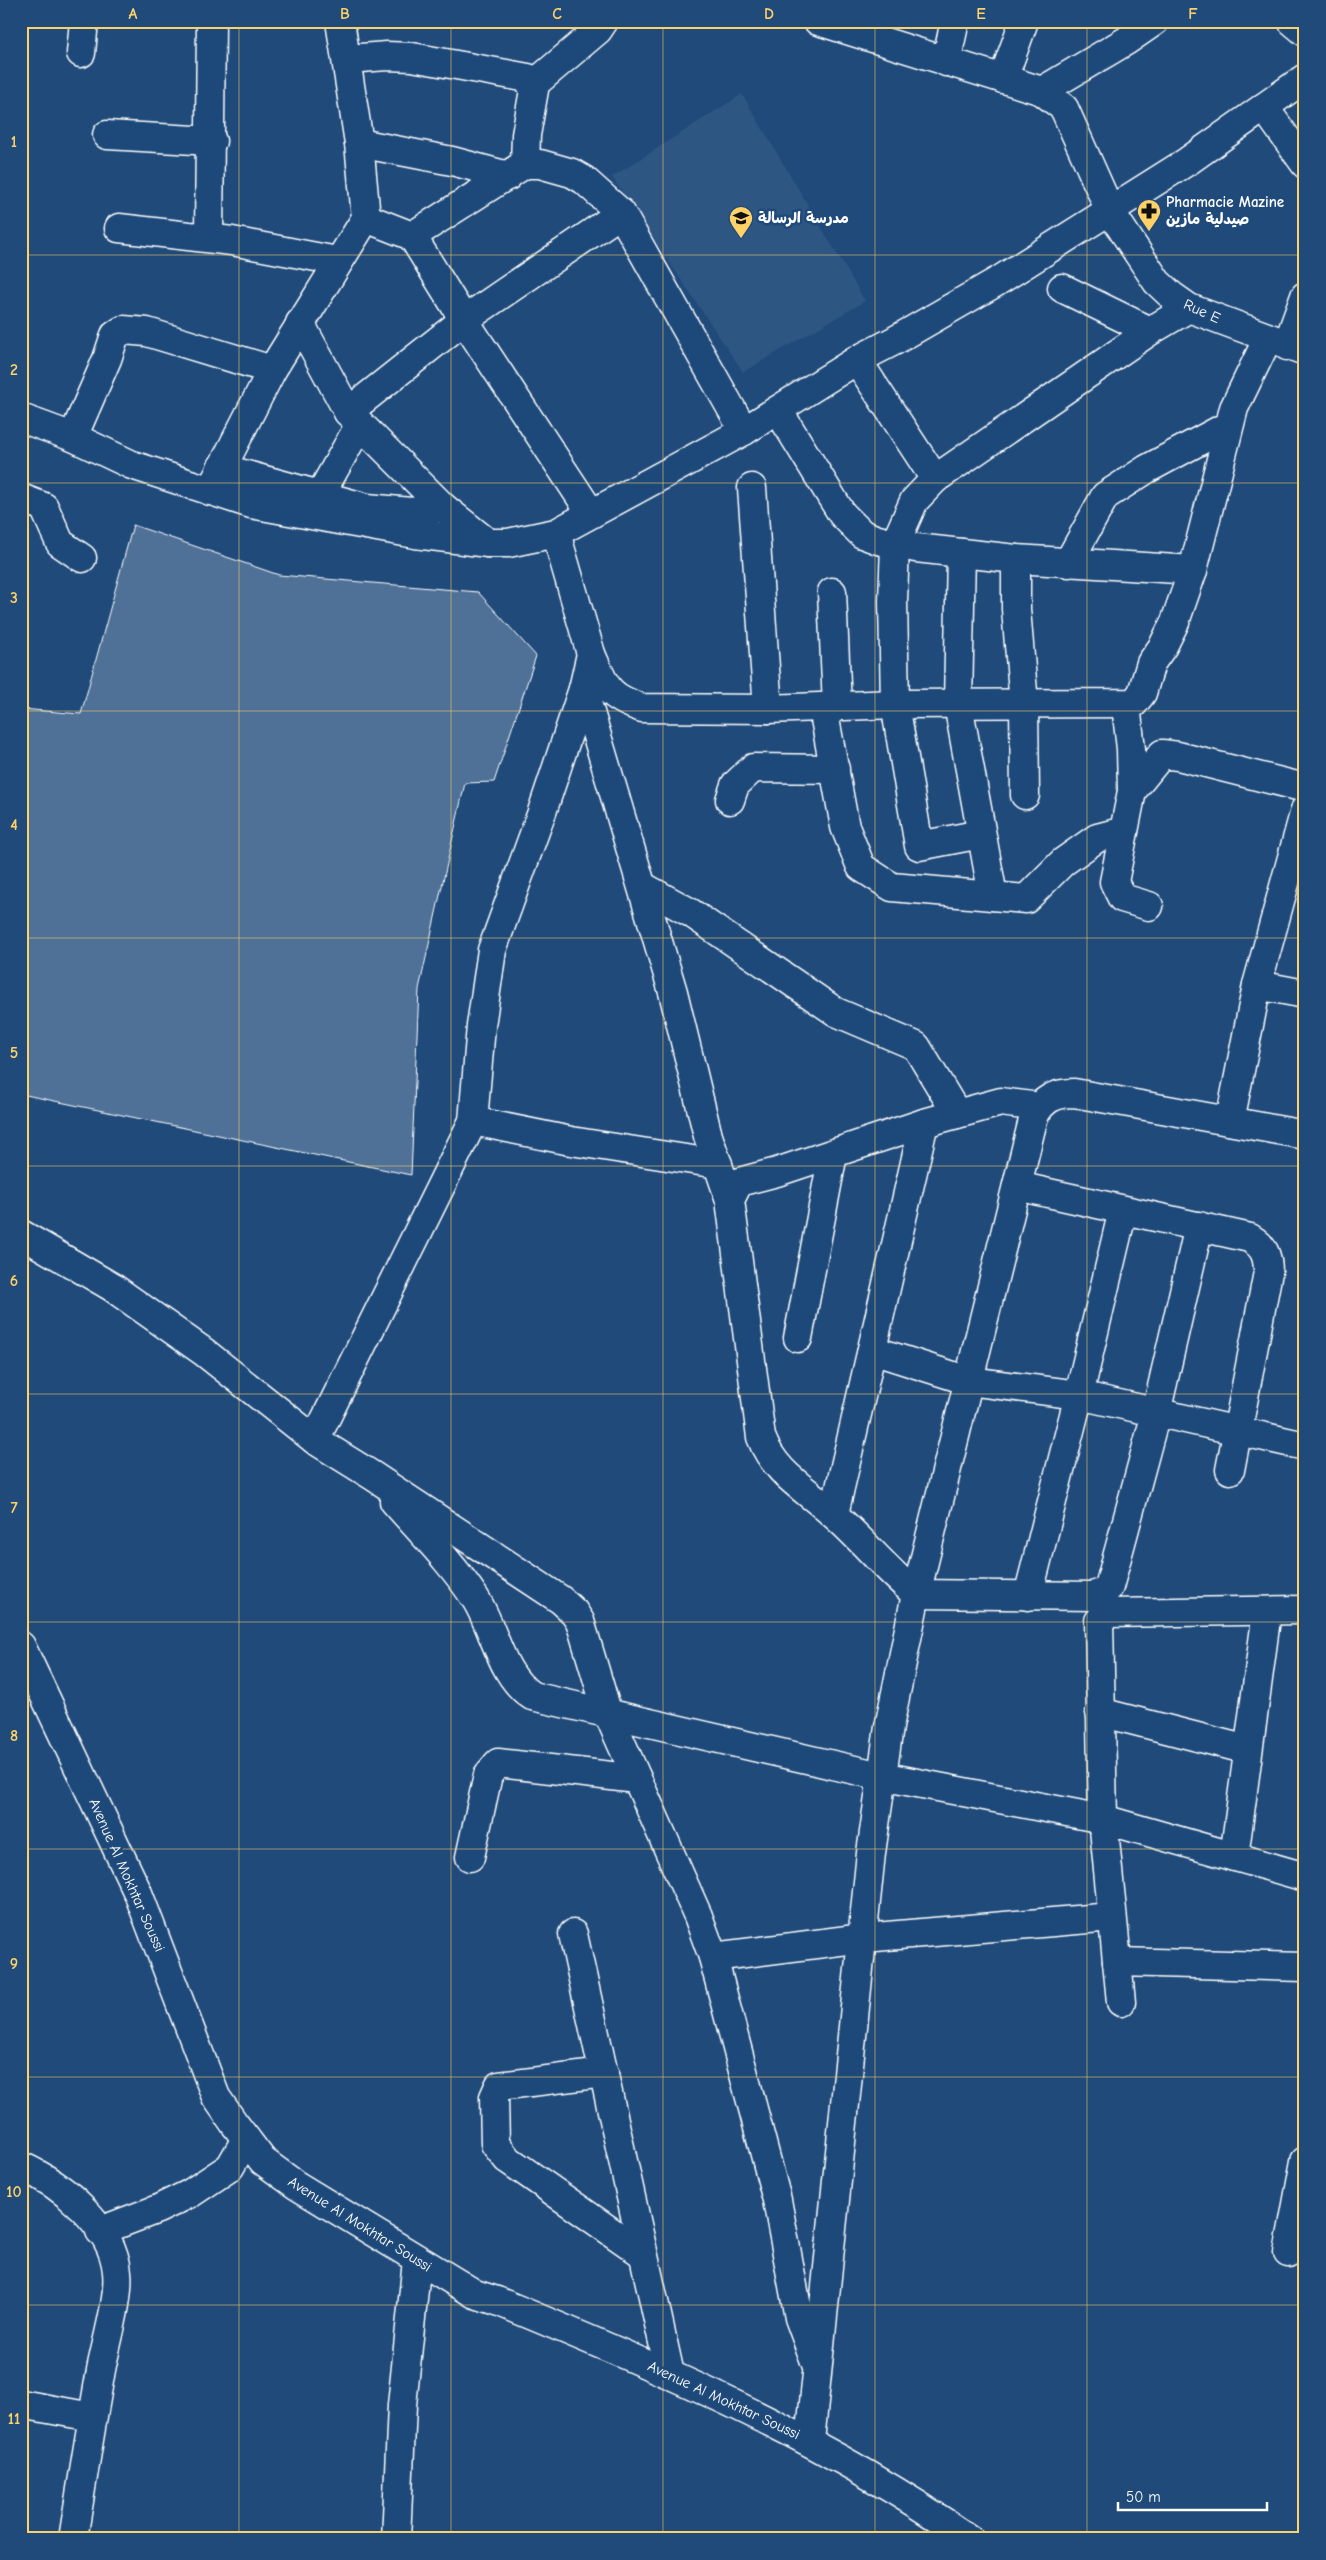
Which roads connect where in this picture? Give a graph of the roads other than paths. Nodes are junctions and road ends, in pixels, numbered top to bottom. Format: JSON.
{"nodes":[{"id":1,"x":84,"y":21,"type":"edge"},
{"id":2,"x":212,"y":21,"type":"edge"},
{"id":3,"x":340,"y":21,"type":"edge"},
{"id":4,"x":604,"y":21,"type":"edge"},
{"id":5,"x":818,"y":21,"type":"edge"},
{"id":6,"x":956,"y":21,"type":"edge"},
{"id":7,"x":1024,"y":21,"type":"edge"},
{"id":8,"x":1155,"y":21,"type":"edge"},
{"id":9,"x":1292,"y":21,"type":"edge"},
{"id":10,"x":1305,"y":32,"type":"edge"},
{"id":11,"x":81,"y":53,"type":"dead end"},
{"id":12,"x":348,"y":59,"type":"junction"},
{"id":13,"x":946,"y":62,"type":"junction"},
{"id":14,"x":1305,"y":78,"type":"edge"},
{"id":15,"x":1003,"y":79,"type":"junction"},
{"id":16,"x":533,"y":85,"type":"junction"},
{"id":17,"x":1042,"y":91,"type":"junction"},
{"id":18,"x":1264,"y":107,"type":"junction"},
{"id":19,"x":107,"y":135,"type":"dead end"},
{"id":20,"x":212,"y":141,"type":"junction"},
{"id":21,"x":360,"y":143,"type":"junction"},
{"id":22,"x":1305,"y":164,"type":"edge"},
{"id":23,"x":516,"y":170,"type":"junction"},
{"id":24,"x":1110,"y":211,"type":"junction"},
{"id":25,"x":621,"y":213,"type":"junction"},
{"id":26,"x":366,"y":218,"type":"junction"},
{"id":27,"x":119,"y":228,"type":"dead end"},
{"id":28,"x":412,"y":236,"type":"junction"},
{"id":29,"x":209,"y":238,"type":"junction"},
{"id":30,"x":337,"y":261,"type":"junction"},
{"id":31,"x":1062,"y":288,"type":"dead end"},
{"id":32,"x":1305,"y":296,"type":"edge"},
{"id":33,"x":1189,"y":308,"type":"junction"},
{"id":34,"x":464,"y":320,"type":"junction"},
{"id":35,"x":300,"y":323,"type":"junction"},
{"id":36,"x":1150,"y":331,"type":"junction"},
{"id":37,"x":1287,"y":345,"type":"edge"},
{"id":38,"x":857,"y":360,"type":"junction"},
{"id":39,"x":272,"y":370,"type":"junction"},
{"id":40,"x":778,"y":410,"type":"junction"},
{"id":41,"x":21,"y":418,"type":"edge"},
{"id":42,"x":354,"y":418,"type":"junction"},
{"id":43,"x":1229,"y":425,"type":"junction"},
{"id":44,"x":744,"y":431,"type":"junction"},
{"id":45,"x":73,"y":437,"type":"junction"},
{"id":46,"x":935,"y":478,"type":"junction"},
{"id":47,"x":215,"y":479,"type":"junction"},
{"id":48,"x":752,"y":488,"type":"dead end"},
{"id":49,"x":320,"y":495,"type":"junction"},
{"id":50,"x":21,"y":498,"type":"edge"},
{"id":51,"x":444,"y":508,"type":"junction"},
{"id":52,"x":591,"y":513,"type":"junction"},
{"id":53,"x":556,"y":533,"type":"junction"},
{"id":54,"x":488,"y":543,"type":"junction"},
{"id":55,"x":896,"y":544,"type":"junction"},
{"id":56,"x":961,"y":553,"type":"junction"},
{"id":57,"x":82,"y":558,"type":"dead end"},
{"id":58,"x":1016,"y":559,"type":"junction"},
{"id":59,"x":1068,"y":562,"type":"junction"},
{"id":60,"x":1193,"y":570,"type":"junction"},
{"id":61,"x":832,"y":592,"type":"dead end"},
{"id":62,"x":591,"y":654,"type":"junction"},
{"id":63,"x":583,"y":688,"type":"junction"},
{"id":64,"x":896,"y":704,"type":"junction"},
{"id":65,"x":958,"y":704,"type":"junction"},
{"id":66,"x":1024,"y":704,"type":"junction"},
{"id":67,"x":1126,"y":704,"type":"junction"},
{"id":68,"x":830,"y":707,"type":"junction"},
{"id":69,"x":768,"y":709,"type":"junction"},
{"id":70,"x":835,"y":769,"type":"junction"},
{"id":71,"x":1305,"y":788,"type":"edge"},
{"id":72,"x":1132,"y":791,"type":"junction"},
{"id":73,"x":1025,"y":795,"type":"dead end"},
{"id":74,"x":730,"y":800,"type":"dead end"},
{"id":75,"x":1305,"y":810,"type":"edge"},
{"id":76,"x":1124,"y":831,"type":"junction"},
{"id":77,"x":981,"y":834,"type":"junction"},
{"id":78,"x":919,"y":846,"type":"junction"},
{"id":79,"x":642,"y":886,"type":"junction"},
{"id":80,"x":925,"y":890,"type":"junction"},
{"id":81,"x":992,"y":896,"type":"junction"},
{"id":82,"x":1149,"y":906,"type":"dead end"},
{"id":83,"x":1257,"y":985,"type":"junction"},
{"id":84,"x":1305,"y":994,"type":"edge"},
{"id":85,"x":1039,"y":1107,"type":"junction"},
{"id":86,"x":958,"y":1114,"type":"junction"},
{"id":87,"x":473,"y":1121,"type":"junction"},
{"id":88,"x":1230,"y":1121,"type":"junction"},
{"id":89,"x":924,"y":1123,"type":"junction"},
{"id":90,"x":1305,"y":1135,"type":"edge"},
{"id":91,"x":833,"y":1154,"type":"junction"},
{"id":92,"x":718,"y":1164,"type":"junction"},
{"id":93,"x":1017,"y":1186,"type":"junction"},
{"id":94,"x":730,"y":1200,"type":"junction"},
{"id":95,"x":1123,"y":1210,"type":"junction"},
{"id":96,"x":1199,"y":1226,"type":"junction"},
{"id":97,"x":21,"y":1234,"type":"edge"},
{"id":98,"x":798,"y":1338,"type":"dead end"},
{"id":99,"x":872,"y":1350,"type":"junction"},
{"id":100,"x":969,"y":1381,"type":"junction"},
{"id":101,"x":1079,"y":1395,"type":"junction"},
{"id":102,"x":1156,"y":1413,"type":"junction"},
{"id":103,"x":1238,"y":1432,"type":"junction"},
{"id":104,"x":315,"y":1440,"type":"junction"},
{"id":105,"x":1305,"y":1446,"type":"edge"},
{"id":106,"x":1230,"y":1470,"type":"dead end"},
{"id":107,"x":373,"y":1476,"type":"junction"},
{"id":108,"x":834,"y":1514,"type":"junction"},
{"id":109,"x":916,"y":1594,"type":"junction"},
{"id":110,"x":1028,"y":1596,"type":"junction"},
{"id":111,"x":1305,"y":1610,"type":"edge"},
{"id":112,"x":1267,"y":1612,"type":"junction"},
{"id":113,"x":21,"y":1646,"type":"edge"},
{"id":114,"x":606,"y":1711,"type":"junction"},
{"id":115,"x":1100,"y":1712,"type":"junction"},
{"id":116,"x":1248,"y":1750,"type":"junction"},
{"id":117,"x":880,"y":1776,"type":"junction"},
{"id":118,"x":637,"y":1779,"type":"junction"},
{"id":119,"x":1103,"y":1819,"type":"junction"},
{"id":120,"x":470,"y":1856,"type":"dead end"},
{"id":121,"x":1234,"y":1857,"type":"junction"},
{"id":122,"x":1305,"y":1878,"type":"edge"},
{"id":123,"x":1112,"y":1917,"type":"junction"},
{"id":124,"x":573,"y":1934,"type":"dead end"},
{"id":125,"x":863,"y":1938,"type":"junction"},
{"id":126,"x":713,"y":1957,"type":"junction"},
{"id":127,"x":1117,"y":1962,"type":"junction"},
{"id":128,"x":1305,"y":1967,"type":"edge"},
{"id":129,"x":1121,"y":2002,"type":"dead end"},
{"id":130,"x":604,"y":2074,"type":"junction"},
{"id":131,"x":246,"y":2139,"type":"junction"},
{"id":132,"x":1305,"y":2161,"type":"edge"},
{"id":133,"x":21,"y":2166,"type":"edge"},
{"id":134,"x":100,"y":2231,"type":"junction"},
{"id":135,"x":1288,"y":2253,"type":"dead end"},
{"id":136,"x":643,"y":2254,"type":"junction"},
{"id":137,"x":417,"y":2260,"type":"junction"},
{"id":138,"x":818,"y":2368,"type":"junction"},
{"id":139,"x":670,"y":2374,"type":"junction"},
{"id":140,"x":21,"y":2404,"type":"edge"},
{"id":141,"x":92,"y":2417,"type":"junction"},
{"id":142,"x":810,"y":2441,"type":"junction"},
{"id":143,"x":73,"y":2539,"type":"edge"},
{"id":144,"x":396,"y":2539,"type":"edge"},
{"id":145,"x":969,"y":2539,"type":"edge"}],
"edges":[{"from":1,"to":11,"type":"street"},
{"from":2,"to":20,"type":"street"},
{"from":3,"to":12,"type":"street"},
{"from":4,"to":16,"type":"street"},
{"from":5,"to":13,"type":"street"},
{"from":6,"to":13,"type":"street"},
{"from":7,"to":15,"type":"street"},
{"from":8,"to":17,"type":"street"},
{"from":9,"to":10,"type":"street"},
{"from":12,"to":16,"type":"street"},
{"from":12,"to":21,"type":"street"},
{"from":13,"to":15,"type":"street"},
{"from":14,"to":18,"type":"street"},
{"from":15,"to":17,"type":"street"},
{"from":16,"to":23,"type":"street"},
{"from":17,"to":24,"type":"street","name":"Rue E"},
{"from":18,"to":22,"type":"street"},
{"from":18,"to":24,"type":"street"},
{"from":19,"to":20,"type":"street"},
{"from":20,"to":29,"type":"street"},
{"from":21,"to":23,"type":"street"},
{"from":21,"to":26,"type":"street"},
{"from":23,"to":25,"type":"street"},
{"from":23,"to":28,"type":"street"},
{"from":24,"to":33,"type":"street","name":"Rue E"},
{"from":24,"to":38,"type":"street"},
{"from":25,"to":34,"type":"street"},
{"from":25,"to":44,"type":"street"},
{"from":26,"to":28,"type":"street"},
{"from":26,"to":30,"type":"street"},
{"from":27,"to":29,"type":"street"},
{"from":28,"to":34,"type":"street"},
{"from":29,"to":30,"type":"street"},
{"from":30,"to":35,"type":"street"},
{"from":31,"to":36,"type":"street"},
{"from":32,"to":37,"type":"street"},
{"from":33,"to":36,"type":"street"},
{"from":33,"to":37,"type":"street","name":"Rue E"},
{"from":34,"to":42,"type":"street"},
{"from":34,"to":52,"type":"street"},
{"from":35,"to":39,"type":"street"},
{"from":35,"to":42,"type":"street"},
{"from":36,"to":46,"type":"street"},
{"from":37,"to":43,"type":"street"},
{"from":38,"to":40,"type":"street"},
{"from":38,"to":46,"type":"street"},
{"from":39,"to":45,"type":"street"},
{"from":39,"to":47,"type":"street"},
{"from":40,"to":44,"type":"street"},
{"from":40,"to":55,"type":"street"},
{"from":41,"to":45,"type":"street"},
{"from":42,"to":49,"type":"street"},
{"from":42,"to":51,"type":"street"},
{"from":43,"to":59,"type":"street"},
{"from":43,"to":60,"type":"street"},
{"from":44,"to":52,"type":"street"},
{"from":45,"to":47,"type":"street"},
{"from":46,"to":55,"type":"street"},
{"from":47,"to":49,"type":"street"},
{"from":47,"to":54,"type":"street"},
{"from":48,"to":69,"type":"street"},
{"from":49,"to":51,"type":"street"},
{"from":50,"to":57,"type":"street"},
{"from":51,"to":54,"type":"street"},
{"from":52,"to":53,"type":"street"},
{"from":53,"to":54,"type":"street"},
{"from":53,"to":62,"type":"street"},
{"from":55,"to":56,"type":"street"},
{"from":55,"to":64,"type":"street"},
{"from":56,"to":58,"type":"street"},
{"from":56,"to":65,"type":"street"},
{"from":58,"to":59,"type":"street"},
{"from":58,"to":66,"type":"street"},
{"from":59,"to":60,"type":"street"},
{"from":60,"to":67,"type":"street"},
{"from":61,"to":68,"type":"street"},
{"from":62,"to":63,"type":"street"},
{"from":62,"to":69,"type":"street"},
{"from":63,"to":79,"type":"street"},
{"from":63,"to":87,"type":"street"},
{"from":64,"to":65,"type":"street"},
{"from":64,"to":68,"type":"street"},
{"from":64,"to":78,"type":"street"},
{"from":65,"to":66,"type":"street"},
{"from":65,"to":77,"type":"street"},
{"from":66,"to":67,"type":"street"},
{"from":66,"to":73,"type":"street"},
{"from":67,"to":72,"type":"street"},
{"from":68,"to":69,"type":"street"},
{"from":68,"to":70,"type":"street"},
{"from":70,"to":74,"type":"street"},
{"from":70,"to":80,"type":"street"},
{"from":71,"to":72,"type":"street"},
{"from":72,"to":76,"type":"street"},
{"from":75,"to":83,"type":"street"},
{"from":76,"to":81,"type":"street"},
{"from":76,"to":82,"type":"street"},
{"from":77,"to":78,"type":"street"},
{"from":77,"to":81,"type":"street"},
{"from":78,"to":80,"type":"street"},
{"from":79,"to":86,"type":"street"},
{"from":79,"to":92,"type":"street"},
{"from":80,"to":81,"type":"street"},
{"from":83,"to":84,"type":"street"},
{"from":83,"to":88,"type":"street"},
{"from":85,"to":86,"type":"street"},
{"from":85,"to":88,"type":"street"},
{"from":85,"to":93,"type":"street"},
{"from":86,"to":89,"type":"street"},
{"from":87,"to":92,"type":"street"},
{"from":87,"to":104,"type":"street"},
{"from":88,"to":90,"type":"street"},
{"from":89,"to":91,"type":"street"},
{"from":89,"to":99,"type":"street"},
{"from":91,"to":94,"type":"street"},
{"from":91,"to":98,"type":"street"},
{"from":92,"to":94,"type":"street"},
{"from":93,"to":95,"type":"street"},
{"from":93,"to":100,"type":"street"},
{"from":94,"to":108,"type":"street"},
{"from":95,"to":96,"type":"street"},
{"from":95,"to":101,"type":"street"},
{"from":96,"to":102,"type":"street"},
{"from":96,"to":103,"type":"street"},
{"from":97,"to":104,"type":"street"},
{"from":99,"to":100,"type":"street"},
{"from":99,"to":108,"type":"street"},
{"from":100,"to":101,"type":"street"},
{"from":100,"to":109,"type":"street"},
{"from":101,"to":102,"type":"street"},
{"from":101,"to":110,"type":"street"},
{"from":102,"to":103,"type":"street"},
{"from":102,"to":110,"type":"street"},
{"from":103,"to":105,"type":"street"},
{"from":103,"to":106,"type":"street"},
{"from":104,"to":107,"type":"street"},
{"from":107,"to":114,"type":"street"},
{"from":107,"to":114,"type":"street"},
{"from":108,"to":109,"type":"street"},
{"from":109,"to":110,"type":"street"},
{"from":109,"to":117,"type":"street"},
{"from":111,"to":112,"type":"street"},
{"from":112,"to":115,"type":"street"},
{"from":112,"to":116,"type":"street"},
{"from":113,"to":131,"type":"street","name":"Avenue Al Mokhtar Soussi"},
{"from":114,"to":117,"type":"street"},
{"from":114,"to":118,"type":"street"},
{"from":115,"to":116,"type":"street"},
{"from":115,"to":119,"type":"street"},
{"from":116,"to":121,"type":"street"},
{"from":117,"to":119,"type":"street"},
{"from":117,"to":125,"type":"street"},
{"from":118,"to":120,"type":"street"},
{"from":118,"to":126,"type":"street"},
{"from":119,"to":121,"type":"street"},
{"from":119,"to":123,"type":"street"},
{"from":121,"to":122,"type":"street"},
{"from":123,"to":125,"type":"street"},
{"from":123,"to":127,"type":"street"},
{"from":124,"to":130,"type":"street"},
{"from":125,"to":126,"type":"street"},
{"from":125,"to":138,"type":"street"},
{"from":126,"to":138,"type":"street"},
{"from":127,"to":128,"type":"street"},
{"from":127,"to":129,"type":"street"},
{"from":130,"to":136,"type":"street"},
{"from":130,"to":136,"type":"street"},
{"from":131,"to":134,"type":"street"},
{"from":131,"to":137,"type":"street","name":"Avenue Al Mokhtar Soussi"},
{"from":132,"to":135,"type":"street"},
{"from":133,"to":134,"type":"street"},
{"from":134,"to":141,"type":"street"},
{"from":136,"to":139,"type":"street"},
{"from":137,"to":139,"type":"street","name":"Avenue Al Mokhtar Soussi"},
{"from":137,"to":144,"type":"street"},
{"from":138,"to":142,"type":"street"},
{"from":139,"to":142,"type":"street","name":"Avenue Al Mokhtar Soussi"},
{"from":140,"to":141,"type":"street"},
{"from":141,"to":143,"type":"street"},
{"from":142,"to":145,"type":"street","name":"Avenue Al Mokhtar Soussi"}]}
